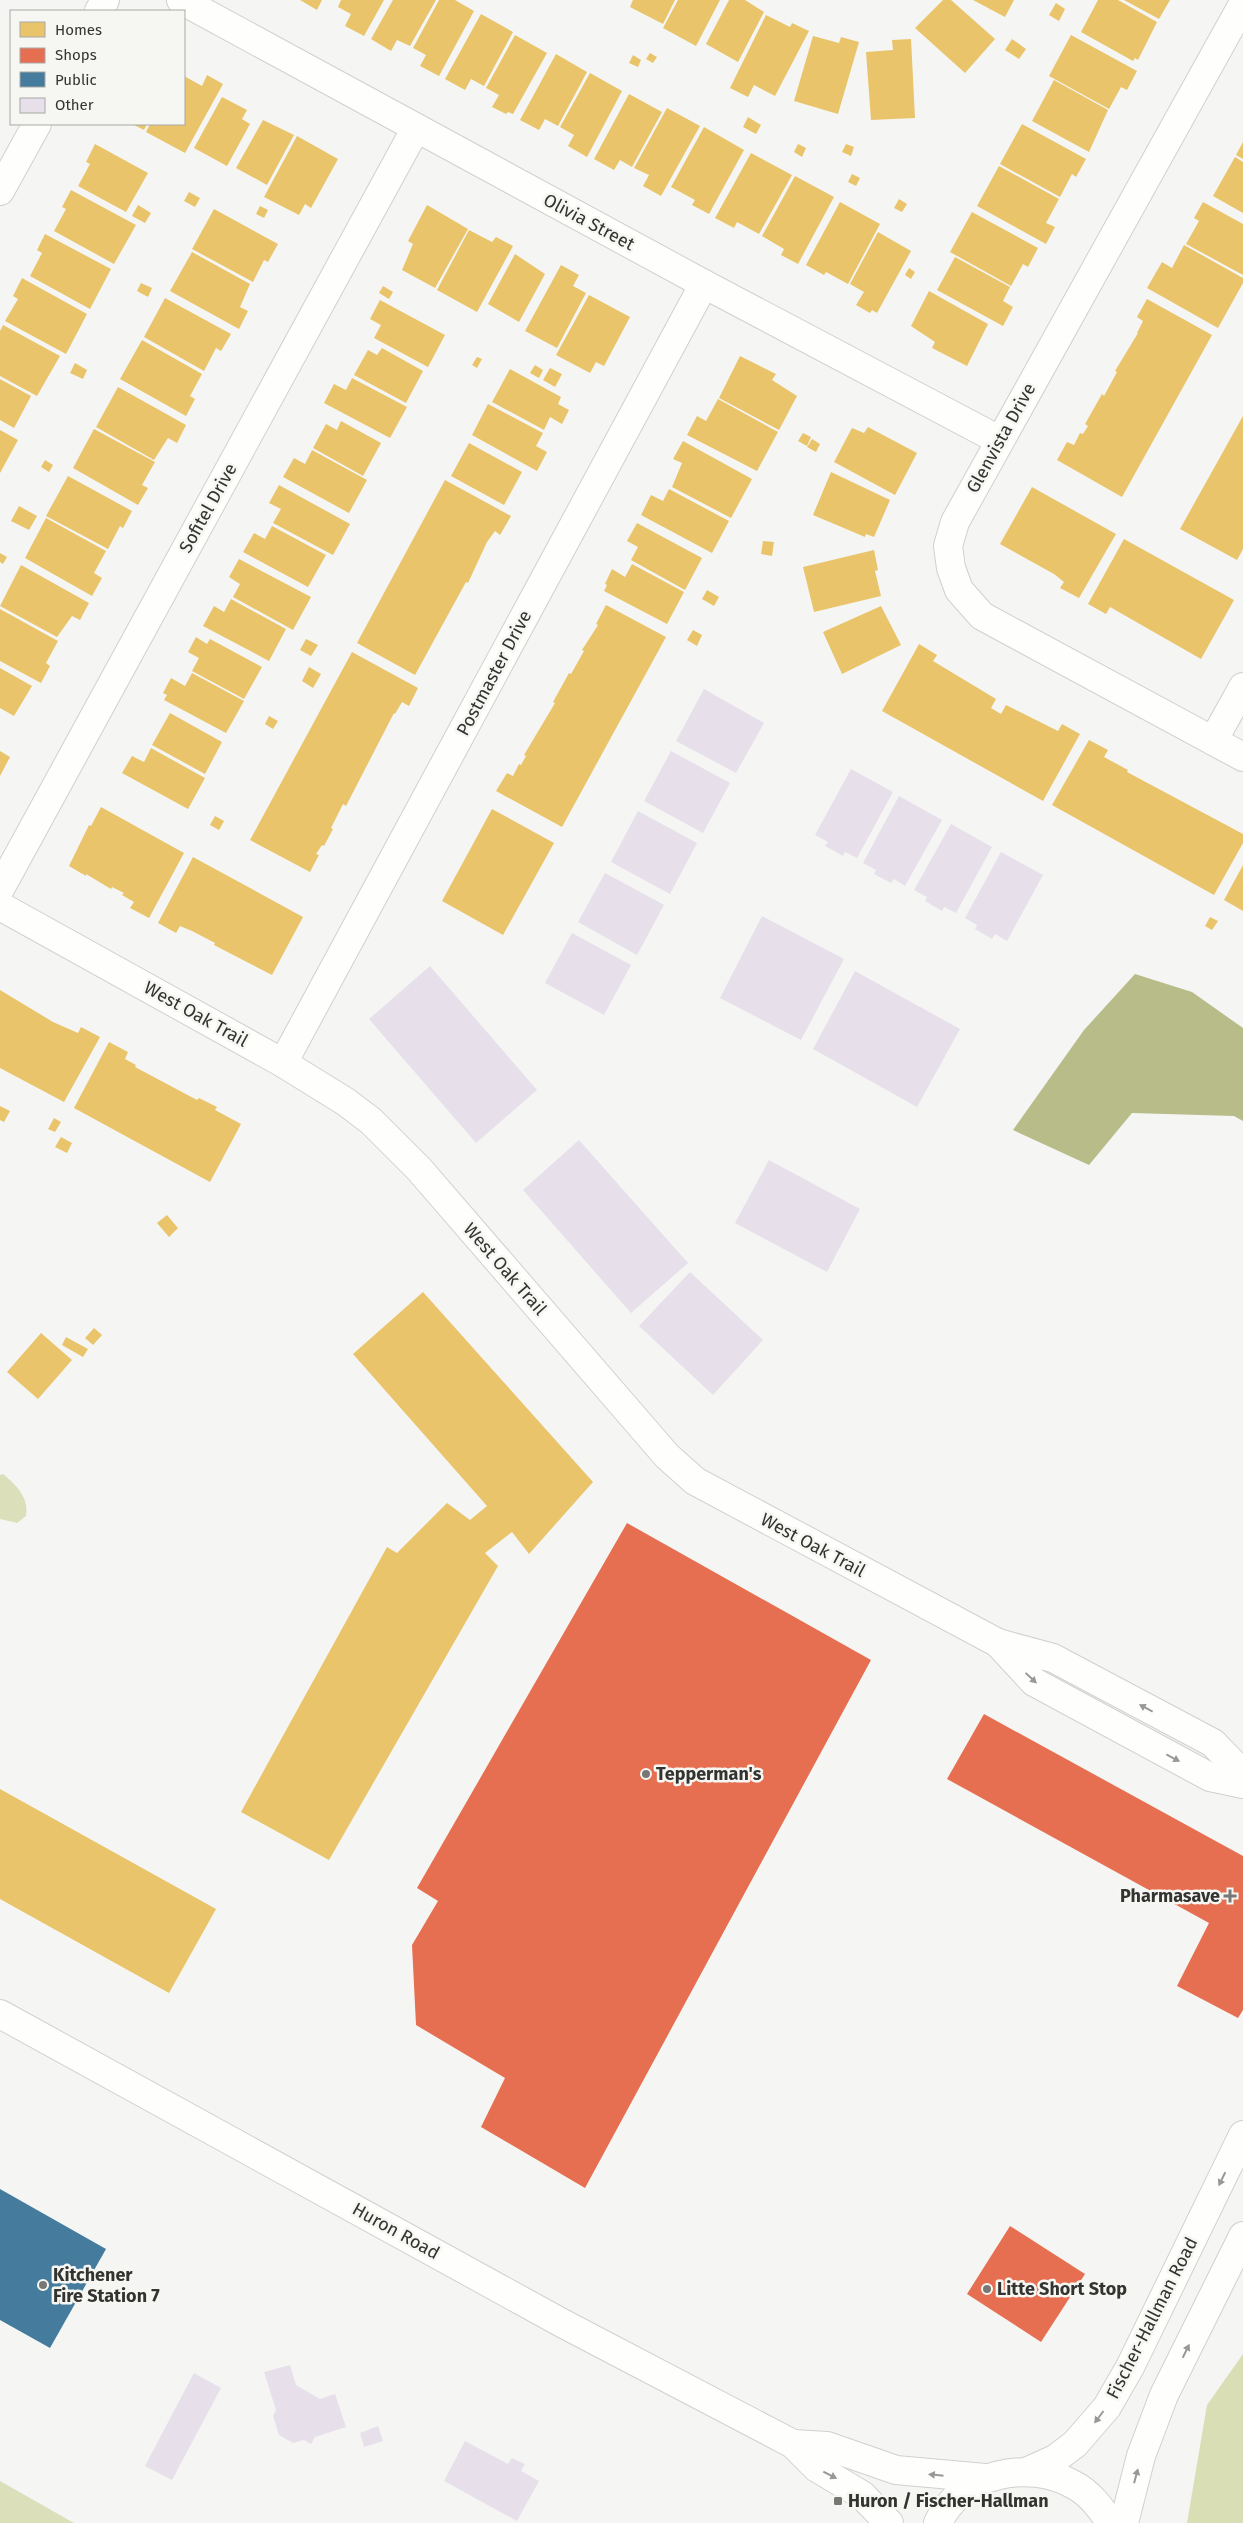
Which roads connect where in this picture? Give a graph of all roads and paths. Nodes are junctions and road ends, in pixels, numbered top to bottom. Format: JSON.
{"nodes":[{"id":1,"x":181,"y":0,"type":"edge"},
{"id":2,"x":1243,"y":4,"type":"edge"},
{"id":3,"x":36,"y":125,"type":"edge"},
{"id":4,"x":416,"y":128,"type":"junction"},
{"id":5,"x":0,"y":191,"type":"edge"},
{"id":6,"x":704,"y":284,"type":"junction"},
{"id":7,"x":999,"y":440,"type":"junction"},
{"id":8,"x":1243,"y":687,"type":"edge"},
{"id":9,"x":1213,"y":740,"type":"junction"},
{"id":10,"x":1243,"y":757,"type":"edge"},
{"id":11,"x":0,"y":889,"type":"edge"},
{"id":12,"x":0,"y":906,"type":"edge"},
{"id":13,"x":283,"y":1062,"type":"junction"},
{"id":14,"x":998,"y":1643,"type":"junction"},
{"id":15,"x":1243,"y":1774,"type":"edge"},
{"id":16,"x":1243,"y":1784,"type":"edge"},
{"id":17,"x":0,"y":2014,"type":"edge"},
{"id":18,"x":1243,"y":2136,"type":"edge"},
{"id":19,"x":1243,"y":2236,"type":"edge"},
{"id":20,"x":793,"y":2444,"type":"junction"},
{"id":21,"x":1026,"y":2472,"type":"junction"},
{"id":22,"x":985,"y":2478,"type":"junction"},
{"id":23,"x":889,"y":2523,"type":"edge"},
{"id":24,"x":938,"y":2523,"type":"edge"},
{"id":25,"x":1111,"y":2523,"type":"edge"},
{"id":26,"x":1124,"y":2523,"type":"edge"}],
"edges":[{"from":1,"to":4,"type":"street","name":"Olivia Street"},
{"from":2,"to":7,"type":"street","name":"Glenvista Drive"},
{"from":3,"to":5,"type":"street"},
{"from":4,"to":6,"type":"street","name":"Olivia Street"},
{"from":4,"to":11,"type":"street","name":"Sofitel Drive"},
{"from":6,"to":7,"type":"street","name":"Olivia Street"},
{"from":6,"to":13,"type":"street","name":"Postmaster Drive"},
{"from":7,"to":9,"type":"street","name":"Glenvista Drive"},
{"from":8,"to":9,"type":"street"},
{"from":9,"to":10,"type":"street","name":"Glenvista Drive"},
{"from":12,"to":13,"type":"street","name":"West Oak Trail"},
{"from":13,"to":14,"type":"street","name":"West Oak Trail"},
{"from":15,"to":14,"type":"street","name":"West Oak Trail","one_way":true},
{"from":14,"to":16,"type":"street","name":"West Oak Trail","one_way":true},
{"from":17,"to":20,"type":"street","name":"Huron Road"},
{"from":18,"to":21,"type":"street","name":"Fischer-Hallman Road","one_way":true},
{"from":26,"to":19,"type":"street","one_way":true},
{"from":22,"to":20,"type":"street","name":"Huron Road","one_way":true},
{"from":20,"to":23,"type":"street","name":"Huron Road","one_way":true},
{"from":21,"to":22,"type":"street"},
{"from":21,"to":25,"type":"street"},
{"from":22,"to":24,"type":"street"}]}
